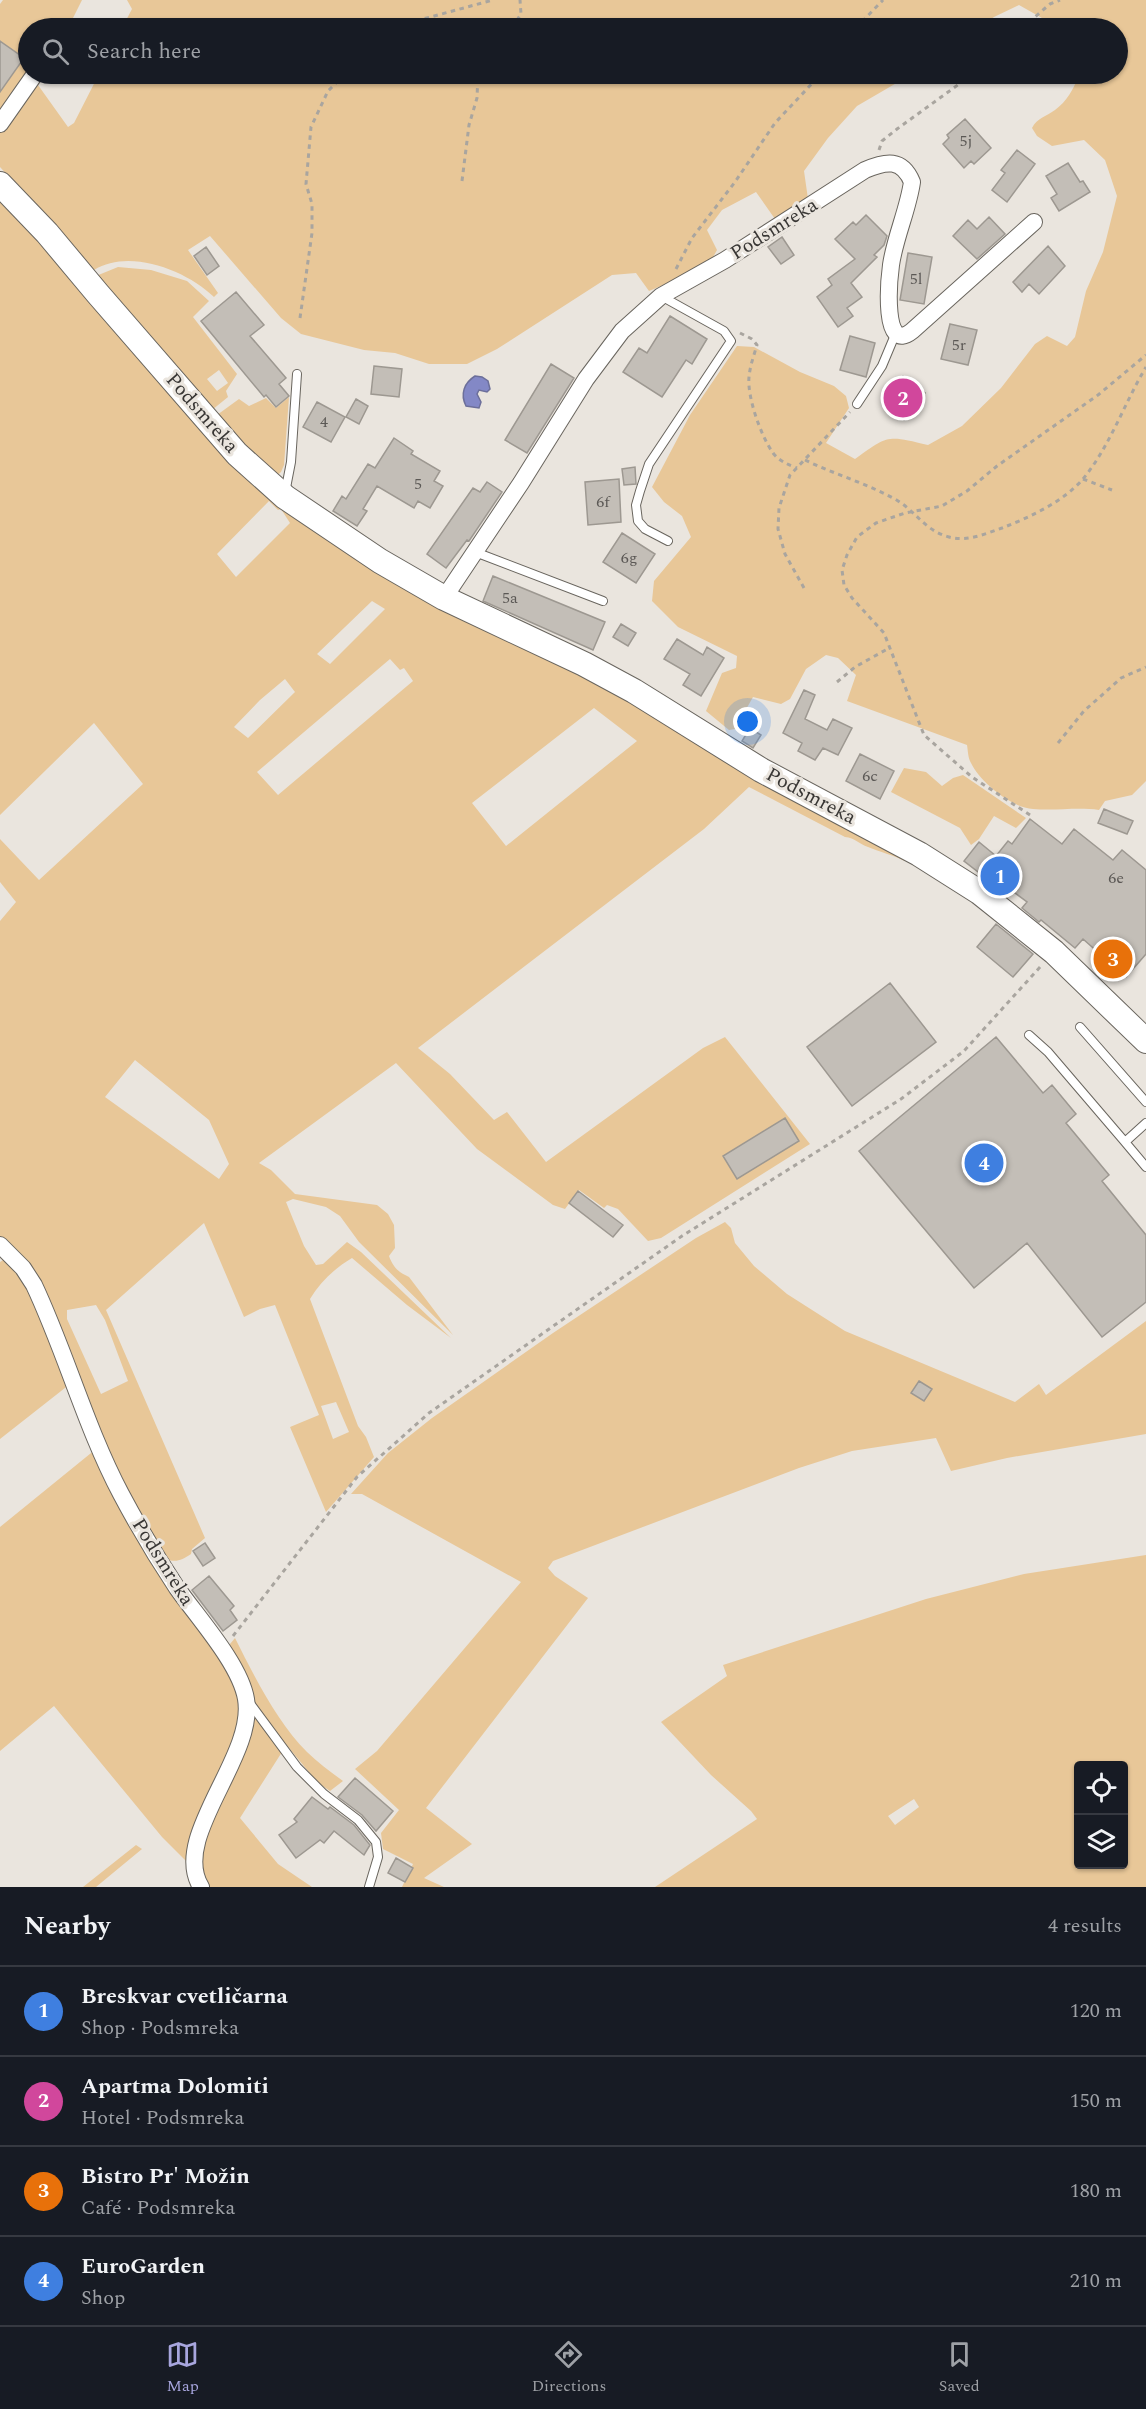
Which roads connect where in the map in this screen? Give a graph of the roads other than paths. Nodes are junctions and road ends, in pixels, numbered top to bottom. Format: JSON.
{"nodes":[{"id":1,"x":27,"y":84,"type":"edge"},
{"id":2,"x":0,"y":124,"type":"edge"},
{"id":3,"x":0,"y":184,"type":"edge"},
{"id":4,"x":1034,"y":222,"type":"dead end"},
{"id":5,"x":661,"y":296,"type":"junction"},
{"id":6,"x":895,"y":335,"type":"junction"},
{"id":7,"x":297,"y":374,"type":"dead end"},
{"id":8,"x":857,"y":404,"type":"road end"},
{"id":9,"x":285,"y":496,"type":"junction"},
{"id":10,"x":668,"y":542,"type":"dead end"},
{"id":11,"x":474,"y":551,"type":"junction"},
{"id":12,"x":444,"y":597,"type":"junction"},
{"id":13,"x":603,"y":601,"type":"dead end"},
{"id":14,"x":1080,"y":1027,"type":"dead end"},
{"id":15,"x":1029,"y":1035,"type":"dead end"},
{"id":16,"x":1146,"y":1041,"type":"edge"},
{"id":17,"x":1146,"y":1102,"type":"edge"},
{"id":18,"x":1146,"y":1123,"type":"edge"},
{"id":19,"x":1125,"y":1142,"type":"junction"},
{"id":20,"x":1146,"y":1167,"type":"edge"},
{"id":21,"x":0,"y":1245,"type":"edge"},
{"id":22,"x":246,"y":1699,"type":"junction"},
{"id":23,"x":201,"y":1887,"type":"edge"},
{"id":24,"x":369,"y":1887,"type":"edge"}],
"edges":[{"from":1,"to":2,"type":"street"},
{"from":3,"to":9,"type":"street","name":"Podsmreka"},
{"from":4,"to":6,"type":"street"},
{"from":5,"to":6,"type":"street","name":"Podsmreka"},
{"from":5,"to":10,"type":"lane"},
{"from":5,"to":11,"type":"street","name":"Podsmreka"},
{"from":6,"to":8,"type":"lane"},
{"from":7,"to":9,"type":"lane"},
{"from":9,"to":12,"type":"street","name":"Podsmreka"},
{"from":11,"to":12,"type":"street","name":"Podsmreka"},
{"from":11,"to":13,"type":"lane"},
{"from":12,"to":16,"type":"street","name":"Podsmreka"},
{"from":14,"to":17,"type":"lane"},
{"from":15,"to":19,"type":"lane"},
{"from":18,"to":19,"type":"lane"},
{"from":19,"to":20,"type":"lane"},
{"from":21,"to":22,"type":"street","name":"Podsmreka"},
{"from":22,"to":23,"type":"street","name":"Podsmreka"},
{"from":22,"to":24,"type":"lane"}]}
